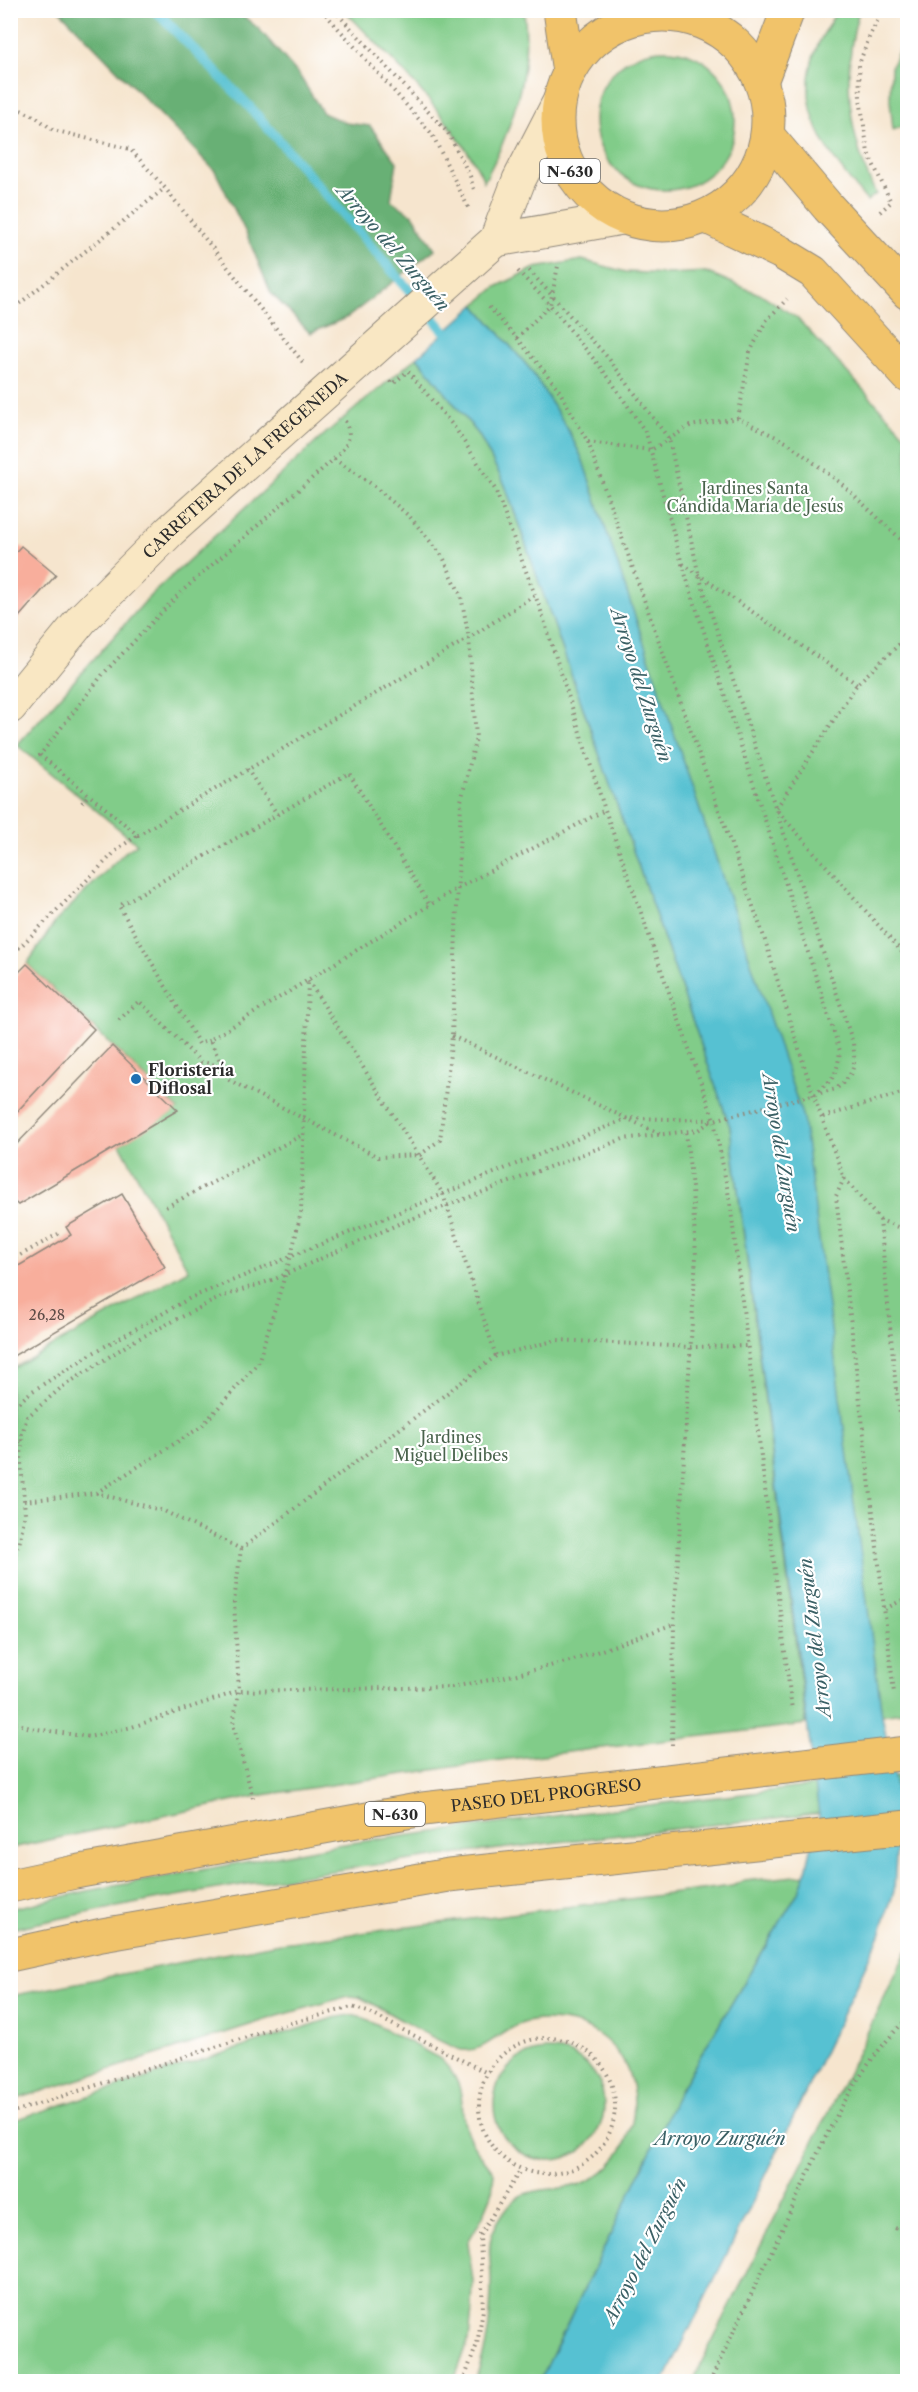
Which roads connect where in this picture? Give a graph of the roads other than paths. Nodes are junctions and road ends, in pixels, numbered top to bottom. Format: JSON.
{"nodes":[{"id":1,"x":560,"y":10,"type":"edge"},
{"id":2,"x":788,"y":10,"type":"edge"},
{"id":3,"x":659,"y":12,"type":"edge"},
{"id":4,"x":711,"y":15,"type":"edge"},
{"id":5,"x":762,"y":79,"type":"junction"},
{"id":6,"x":564,"y":87,"type":"junction"},
{"id":7,"x":768,"y":136,"type":"junction"},
{"id":8,"x":707,"y":217,"type":"junction"},
{"id":9,"x":622,"y":218,"type":"junction"},
{"id":10,"x":496,"y":240,"type":"junction"},
{"id":11,"x":908,"y":293,"type":"edge"},
{"id":12,"x":908,"y":376,"type":"edge"},
{"id":13,"x":10,"y":707,"type":"edge"},
{"id":14,"x":908,"y":1753,"type":"edge"},
{"id":15,"x":908,"y":1827,"type":"edge"},
{"id":16,"x":10,"y":1886,"type":"edge"},
{"id":17,"x":10,"y":1955,"type":"edge"}],
"edges":[{"from":1,"to":6,"type":"main road"},
{"from":2,"to":5,"type":"main road"},
{"from":3,"to":4,"type":"main road","number":"N-630"},
{"from":3,"to":6,"type":"main road","number":"N-630"},
{"from":4,"to":5,"type":"main road","number":"N-630"},
{"from":5,"to":7,"type":"main road","number":"N-630"},
{"from":6,"to":9,"type":"main road","number":"N-630"},
{"from":6,"to":10,"type":"main road","name":"CARRETERA DE LA FREGENEDA"},
{"from":7,"to":8,"type":"main road","number":"N-630"},
{"from":7,"to":11,"type":"main road"},
{"from":8,"to":9,"type":"main road","number":"N-630"},
{"from":8,"to":12,"type":"main road"},
{"from":9,"to":10,"type":"main road"},
{"from":10,"to":13,"type":"main road","name":"CARRETERA DE LA FREGENEDA"},
{"from":14,"to":16,"type":"main road","name":"PASEO DEL PROGRESO","number":"N-630"},
{"from":15,"to":17,"type":"main road"}]}
